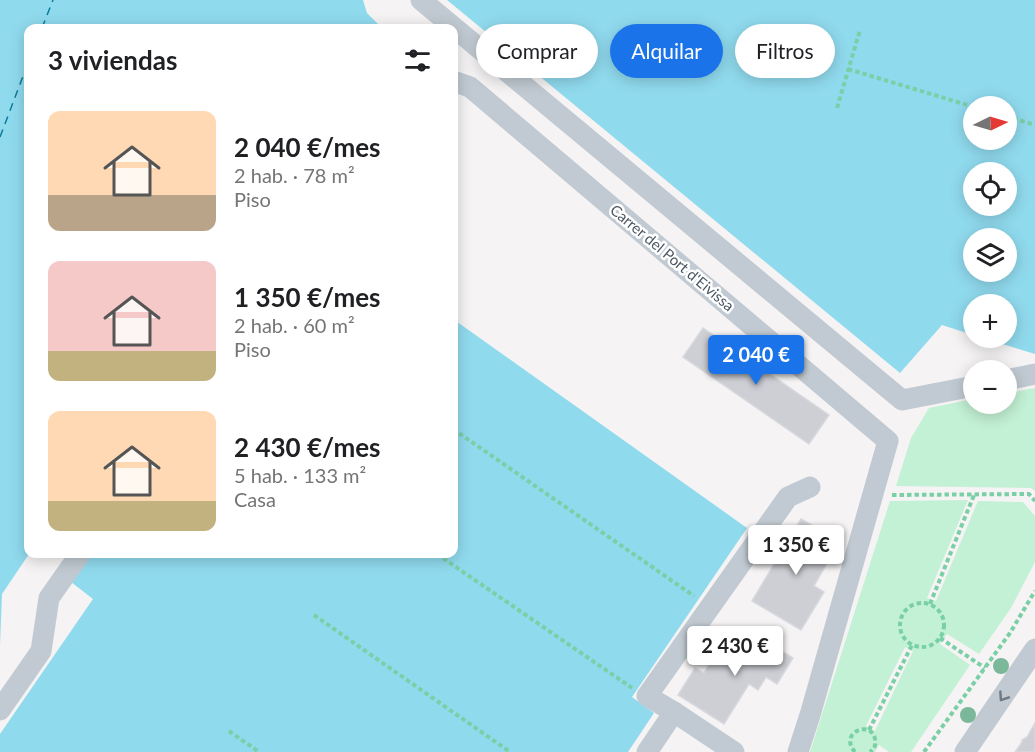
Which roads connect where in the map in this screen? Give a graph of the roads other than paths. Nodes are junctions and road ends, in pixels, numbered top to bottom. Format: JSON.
{"nodes":[{"id":1,"x":421,"y":0,"type":"edge"},
{"id":2,"x":450,"y":24,"type":"edge"},
{"id":3,"x":458,"y":31,"type":"edge"},
{"id":4,"x":458,"y":83,"type":"edge"},
{"id":5,"x":1035,"y":374,"type":"edge"},
{"id":6,"x":1017,"y":378,"type":"edge"},
{"id":7,"x":963,"y":388,"type":"edge"},
{"id":8,"x":810,"y":487,"type":"dead end"},
{"id":9,"x":77,"y":558,"type":"edge"},
{"id":10,"x":1035,"y":649,"type":"edge"},
{"id":11,"x":0,"y":710,"type":"edge"},
{"id":12,"x":674,"y":712,"type":"junction"},
{"id":13,"x":721,"y":748,"type":"edge"},
{"id":14,"x":647,"y":752,"type":"edge"},
{"id":15,"x":798,"y":752,"type":"edge"},
{"id":16,"x":965,"y":752,"type":"edge"}],
"edges":[{"from":1,"to":2,"type":"street"},
{"from":3,"to":7,"type":"street"},
{"from":4,"to":15,"type":"street","name":"Carrer del Port d'Eivissa"},
{"from":5,"to":6,"type":"street"},
{"from":8,"to":12,"type":"street"},
{"from":9,"to":11,"type":"street"},
{"from":10,"to":16,"type":"street","one_way":true},
{"from":12,"to":13,"type":"street"},
{"from":12,"to":14,"type":"street"}]}
